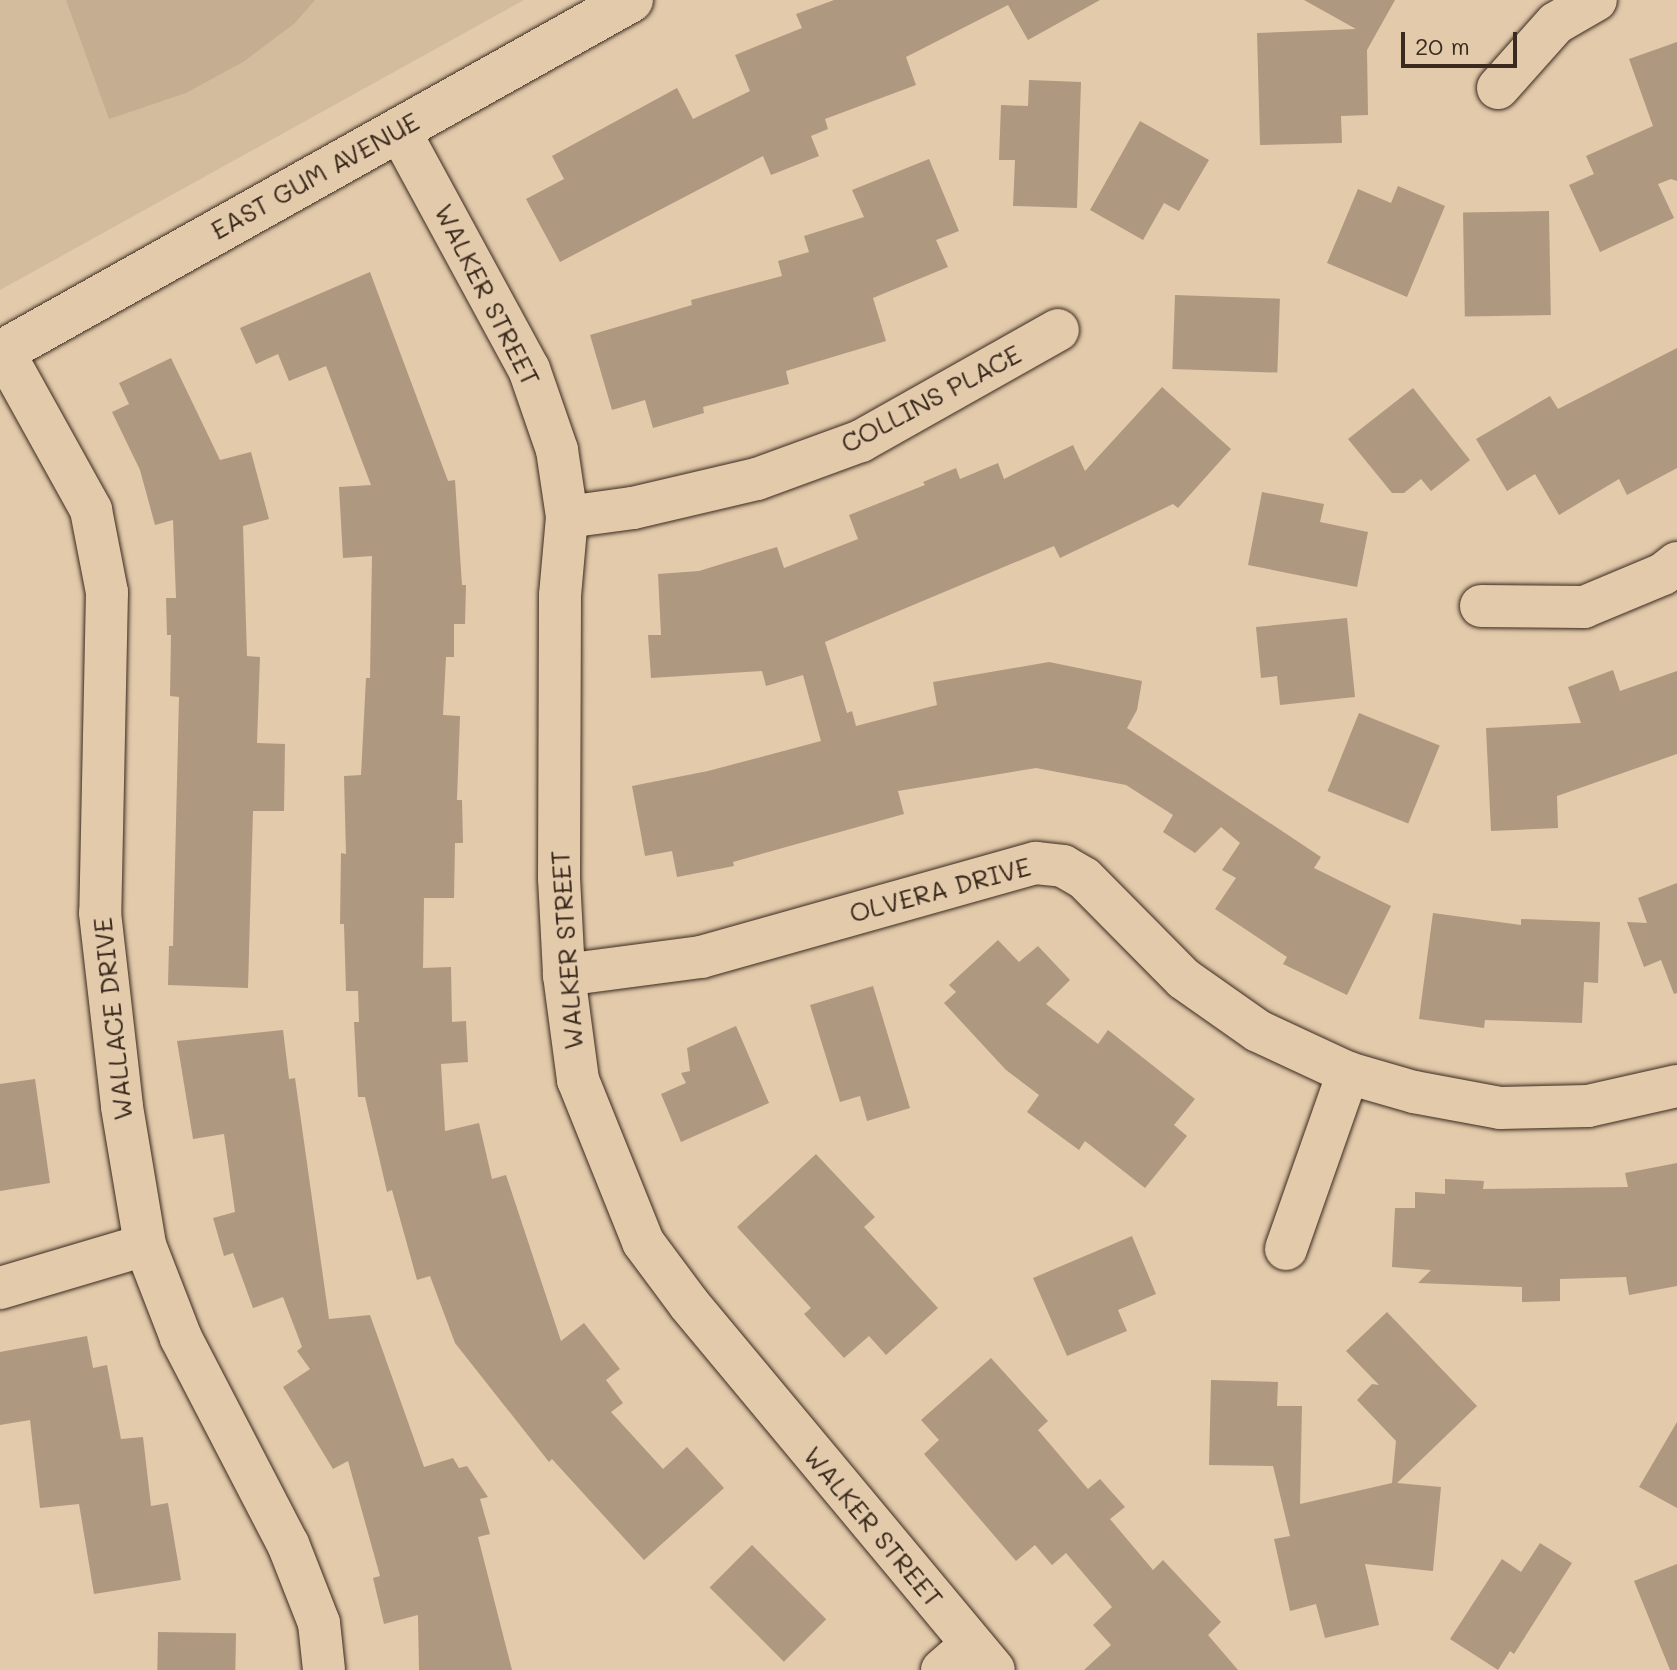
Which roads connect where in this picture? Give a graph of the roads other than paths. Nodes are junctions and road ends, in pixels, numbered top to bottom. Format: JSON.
{"nodes":[{"id":1,"x":631,"y":0,"type":"edge"},
{"id":2,"x":1596,"y":0,"type":"edge"},
{"id":3,"x":1498,"y":88,"type":"dead end"},
{"id":4,"x":399,"y":130,"type":"junction"},
{"id":5,"x":1058,"y":330,"type":"dead end"},
{"id":6,"x":2,"y":352,"type":"edge"},
{"id":7,"x":567,"y":517,"type":"junction"},
{"id":8,"x":1677,"y":563,"type":"edge"},
{"id":9,"x":1481,"y":606,"type":"dead end"},
{"id":10,"x":564,"y":975,"type":"junction"},
{"id":11,"x":1348,"y":1073,"type":"junction"},
{"id":12,"x":1677,"y":1086,"type":"edge"},
{"id":13,"x":145,"y":1245,"type":"junction"},
{"id":14,"x":1286,"y":1249,"type":"dead end"},
{"id":15,"x":0,"y":1288,"type":"edge"},
{"id":16,"x":969,"y":1662,"type":"edge"},
{"id":17,"x":324,"y":1670,"type":"edge"}],
"edges":[{"from":1,"to":4,"type":"street","name":"EAST GUM AVENUE"},
{"from":2,"to":3,"type":"street"},
{"from":4,"to":6,"type":"street","name":"EAST GUM AVENUE"},
{"from":4,"to":7,"type":"street","name":"WALKER STREET"},
{"from":5,"to":7,"type":"street","name":"COLLINS PLACE"},
{"from":6,"to":13,"type":"street","name":"WALLACE DRIVE"},
{"from":7,"to":10,"type":"street","name":"WALKER STREET"},
{"from":8,"to":9,"type":"street"},
{"from":10,"to":11,"type":"street","name":"OLVERA DRIVE"},
{"from":10,"to":16,"type":"street","name":"WALKER STREET"},
{"from":11,"to":12,"type":"street","name":"OLVERA DRIVE"},
{"from":11,"to":14,"type":"street"},
{"from":13,"to":15,"type":"street"},
{"from":13,"to":17,"type":"street","name":"WALLACE DRIVE"}]}
